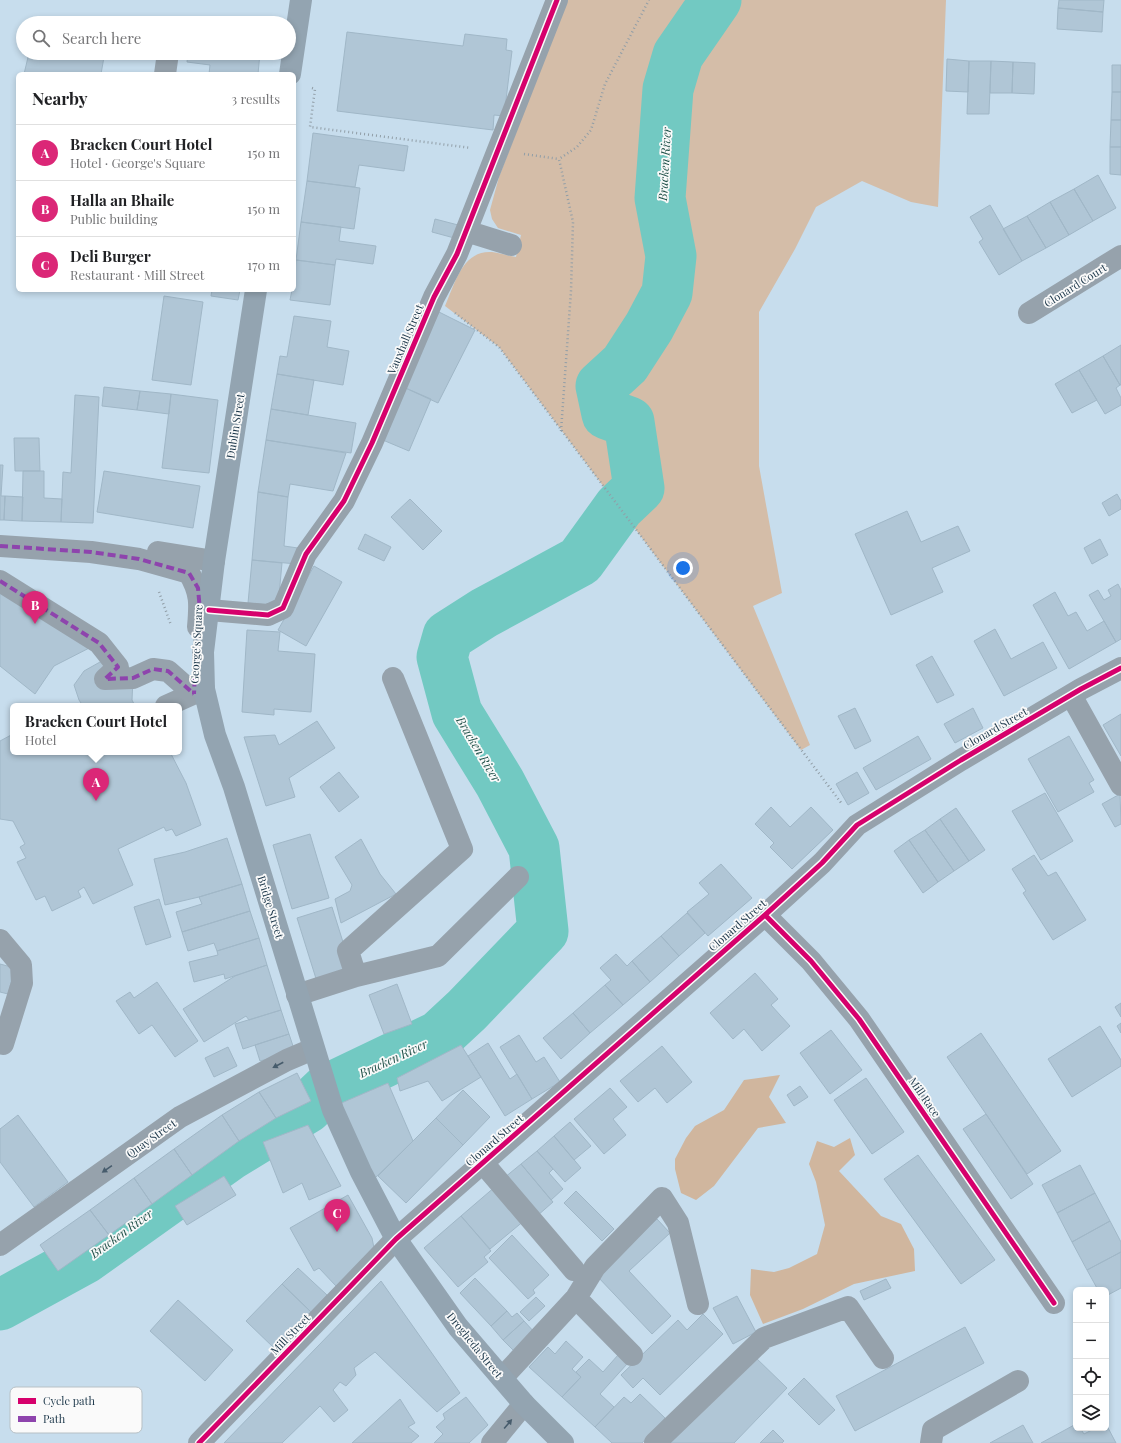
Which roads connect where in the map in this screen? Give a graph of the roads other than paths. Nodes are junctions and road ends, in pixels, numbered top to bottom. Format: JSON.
{"nodes":[{"id":1,"x":301,"y":0,"type":"edge"},
{"id":2,"x":557,"y":0,"type":"edge"},
{"id":3,"x":296,"y":34,"type":"edge"},
{"id":4,"x":167,"y":60,"type":"edge"},
{"id":5,"x":292,"y":60,"type":"edge"},
{"id":6,"x":165,"y":72,"type":"edge"},
{"id":7,"x":290,"y":72,"type":"edge"},
{"id":8,"x":466,"y":231,"type":"junction"},
{"id":9,"x":511,"y":244,"type":"dead end"},
{"id":10,"x":1121,"y":256,"type":"edge"},
{"id":11,"x":256,"y":292,"type":"edge"},
{"id":12,"x":1029,"y":313,"type":"dead end"},
{"id":13,"x":0,"y":536,"type":"edge"},
{"id":14,"x":0,"y":546,"type":"edge"},
{"id":15,"x":214,"y":561,"type":"junction"},
{"id":16,"x":0,"y":581,"type":"edge"},
{"id":17,"x":209,"y":610,"type":"junction"},
{"id":18,"x":1121,"y":668,"type":"edge"},
{"id":19,"x":393,"y":678,"type":"dead end"},
{"id":20,"x":199,"y":691,"type":"junction"},
{"id":21,"x":1070,"y":695,"type":"junction"},
{"id":22,"x":173,"y":703,"type":"edge"},
{"id":23,"x":1121,"y":785,"type":"edge"},
{"id":24,"x":518,"y":877,"type":"dead end"},
{"id":25,"x":765,"y":914,"type":"junction"},
{"id":26,"x":0,"y":940,"type":"edge"},
{"id":27,"x":356,"y":976,"type":"junction"},
{"id":28,"x":297,"y":995,"type":"junction"},
{"id":29,"x":3,"y":1044,"type":"dead end"},
{"id":30,"x":313,"y":1049,"type":"junction"},
{"id":31,"x":482,"y":1163,"type":"junction"},
{"id":32,"x":396,"y":1239,"type":"junction"},
{"id":33,"x":0,"y":1245,"type":"edge"},
{"id":34,"x":574,"y":1270,"type":"dead end"},
{"id":35,"x":576,"y":1298,"type":"junction"},
{"id":36,"x":1054,"y":1303,"type":"dead end"},
{"id":37,"x":698,"y":1304,"type":"dead end"},
{"id":38,"x":632,"y":1355,"type":"dead end"},
{"id":39,"x":883,"y":1358,"type":"dead end"},
{"id":40,"x":502,"y":1378,"type":"junction"},
{"id":41,"x":1018,"y":1381,"type":"dead end"},
{"id":42,"x":524,"y":1404,"type":"junction"},
{"id":43,"x":199,"y":1443,"type":"edge"},
{"id":44,"x":492,"y":1443,"type":"edge"},
{"id":45,"x":563,"y":1443,"type":"edge"},
{"id":46,"x":655,"y":1443,"type":"edge"},
{"id":47,"x":931,"y":1443,"type":"edge"}],
"edges":[{"from":1,"to":3,"type":"main road"},
{"from":2,"to":8,"type":"street","name":"Vauxhall Street"},
{"from":4,"to":6,"type":"street"},
{"from":5,"to":7,"type":"main road"},
{"from":8,"to":9,"type":"street"},
{"from":8,"to":17,"type":"street","name":"Vauxhall Street"},
{"from":10,"to":12,"type":"street","name":"Clonard Court"},
{"from":11,"to":15,"type":"main road","name":"Dublin Street"},
{"from":13,"to":15,"type":"street"},
{"from":14,"to":20,"type":"street","name":"George's Square"},
{"from":15,"to":17,"type":"main road","name":"Bridge Street"},
{"from":16,"to":20,"type":"street","name":"George's Square"},
{"from":17,"to":20,"type":"main road","name":"Bridge Street"},
{"from":18,"to":21,"type":"street","name":"Clonard Street"},
{"from":19,"to":27,"type":"street"},
{"from":20,"to":22,"type":"street"},
{"from":20,"to":28,"type":"main road","name":"Bridge Street"},
{"from":21,"to":23,"type":"street"},
{"from":21,"to":25,"type":"street","name":"Clonard Street"},
{"from":24,"to":27,"type":"street"},
{"from":25,"to":31,"type":"street","name":"Clonard Street"},
{"from":25,"to":36,"type":"street","name":"Mill Race"},
{"from":26,"to":29,"type":"street"},
{"from":27,"to":28,"type":"street"},
{"from":28,"to":30,"type":"main road","name":"Bridge Street"},
{"from":30,"to":32,"type":"main road","name":"Bridge Street"},
{"from":30,"to":33,"type":"street","name":"Quay Street","one_way":true},
{"from":31,"to":32,"type":"street","name":"Clonard Street"},
{"from":31,"to":34,"type":"street"},
{"from":32,"to":40,"type":"main road","name":"Drogheda Street"},
{"from":32,"to":43,"type":"street","name":"Mill Street"},
{"from":35,"to":37,"type":"street"},
{"from":35,"to":38,"type":"street"},
{"from":35,"to":40,"type":"street"},
{"from":39,"to":46,"type":"street"},
{"from":40,"to":42,"type":"main road","name":"Drogheda Street"},
{"from":41,"to":47,"type":"street"},
{"from":44,"to":42,"type":"street","one_way":true},
{"from":42,"to":45,"type":"main road","name":"Drogheda Street"}]}
